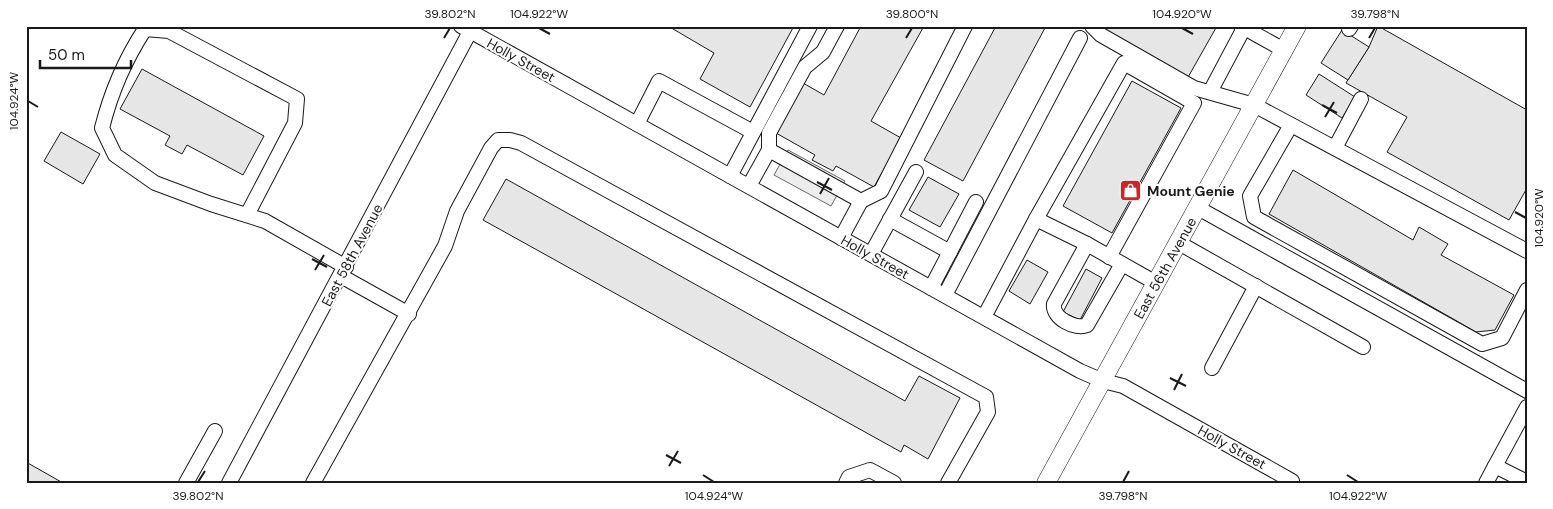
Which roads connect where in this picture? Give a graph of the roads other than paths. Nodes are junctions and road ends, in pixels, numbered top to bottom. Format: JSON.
{"nodes":[{"id":1,"x":810,"y":26,"type":"edge"},
{"id":2,"x":837,"y":26,"type":"edge"},
{"id":3,"x":965,"y":26,"type":"edge"},
{"id":4,"x":1092,"y":26,"type":"edge"},
{"id":5,"x":1296,"y":26,"type":"edge"},
{"id":6,"x":1242,"y":27,"type":"edge"},
{"id":7,"x":468,"y":28,"type":"edge"},
{"id":8,"x":1080,"y":38,"type":"dead end"},
{"id":9,"x":1284,"y":50,"type":"junction"},
{"id":10,"x":1210,"y":92,"type":"junction"},
{"id":11,"x":1361,"y":99,"type":"dead end"},
{"id":12,"x":1254,"y":105,"type":"junction"},
{"id":13,"x":637,"y":124,"type":"junction"},
{"id":14,"x":1291,"y":125,"type":"junction"},
{"id":15,"x":754,"y":132,"type":"junction"},
{"id":16,"x":1335,"y":148,"type":"junction"},
{"id":17,"x":769,"y":150,"type":"junction"},
{"id":18,"x":916,"y":172,"type":"dead end"},
{"id":19,"x":730,"y":176,"type":"junction"},
{"id":20,"x":749,"y":186,"type":"junction"},
{"id":21,"x":861,"y":201,"type":"junction"},
{"id":22,"x":976,"y":202,"type":"dead end"},
{"id":23,"x":1198,"y":208,"type":"junction"},
{"id":24,"x":247,"y":215,"type":"junction"},
{"id":25,"x":890,"y":218,"type":"junction"},
{"id":26,"x":1036,"y":219,"type":"junction"},
{"id":27,"x":841,"y":238,"type":"junction"},
{"id":28,"x":1179,"y":243,"type":"junction"},
{"id":29,"x":1087,"y":244,"type":"junction"},
{"id":30,"x":1527,"y":251,"type":"edge"},
{"id":31,"x":950,"y":252,"type":"junction"},
{"id":32,"x":870,"y":254,"type":"junction"},
{"id":33,"x":1109,"y":257,"type":"junction"},
{"id":34,"x":1122,"y":264,"type":"junction"},
{"id":35,"x":343,"y":272,"type":"junction"},
{"id":36,"x":1156,"y":283,"type":"junction"},
{"id":37,"x":1256,"y":286,"type":"junction"},
{"id":38,"x":931,"y":288,"type":"junction"},
{"id":39,"x":1527,"y":290,"type":"edge"},
{"id":40,"x":944,"y":295,"type":"junction"},
{"id":41,"x":408,"y":314,"type":"junction"},
{"id":42,"x":984,"y":317,"type":"junction"},
{"id":43,"x":1364,"y":347,"type":"dead end"},
{"id":44,"x":1212,"y":368,"type":"dead end"},
{"id":45,"x":1103,"y":381,"type":"junction"},
{"id":46,"x":1526,"y":387,"type":"edge"},
{"id":47,"x":1527,"y":407,"type":"edge"},
{"id":48,"x":215,"y":431,"type":"dead end"},
{"id":49,"x":1495,"y":466,"type":"junction"},
{"id":50,"x":1292,"y":481,"type":"dead end"},
{"id":51,"x":1527,"y":482,"type":"edge"},
{"id":52,"x":186,"y":483,"type":"edge"},
{"id":53,"x":229,"y":483,"type":"edge"},
{"id":54,"x":313,"y":483,"type":"edge"},
{"id":55,"x":846,"y":483,"type":"edge"},
{"id":56,"x":894,"y":483,"type":"edge"},
{"id":57,"x":948,"y":483,"type":"edge"},
{"id":58,"x":1046,"y":483,"type":"edge"},
{"id":59,"x":1486,"y":483,"type":"edge"}],
"edges":[{"from":1,"to":15,"type":"street"},
{"from":2,"to":17,"type":"street"},
{"from":3,"to":21,"type":"street"},
{"from":4,"to":10,"type":"street"},
{"from":5,"to":9,"type":"main road","name":"East 56th Avenue"},
{"from":6,"to":9,"type":"street"},
{"from":6,"to":10,"type":"street"},
{"from":7,"to":13,"type":"street","name":"Holly Street"},
{"from":7,"to":35,"type":"street","name":"East 58th Avenue"},
{"from":8,"to":40,"type":"street"},
{"from":9,"to":12,"type":"main road","name":"East 56th Avenue"},
{"from":10,"to":12,"type":"street"},
{"from":11,"to":16,"type":"street"},
{"from":12,"to":14,"type":"street"},
{"from":12,"to":23,"type":"main road","name":"East 56th Avenue"},
{"from":13,"to":15,"type":"street"},
{"from":13,"to":19,"type":"street","name":"Holly Street"},
{"from":14,"to":16,"type":"street"},
{"from":14,"to":39,"type":"street"},
{"from":15,"to":19,"type":"street"},
{"from":16,"to":30,"type":"street"},
{"from":17,"to":20,"type":"street"},
{"from":17,"to":21,"type":"street"},
{"from":18,"to":25,"type":"street"},
{"from":19,"to":20,"type":"street","name":"Holly Street"},
{"from":20,"to":27,"type":"street","name":"Holly Street"},
{"from":21,"to":27,"type":"street"},
{"from":22,"to":31,"type":"street"},
{"from":23,"to":28,"type":"main road","name":"East 56th Avenue"},
{"from":23,"to":46,"type":"street"},
{"from":24,"to":24,"type":"street"},
{"from":24,"to":35,"type":"street"},
{"from":25,"to":31,"type":"street"},
{"from":25,"to":32,"type":"street"},
{"from":26,"to":29,"type":"street"},
{"from":26,"to":33,"type":"street"},
{"from":26,"to":42,"type":"street"},
{"from":27,"to":32,"type":"street","name":"Holly Street"},
{"from":28,"to":36,"type":"main road","name":"East 56th Avenue"},
{"from":28,"to":37,"type":"street"},
{"from":29,"to":33,"type":"street"},
{"from":29,"to":34,"type":"street"},
{"from":31,"to":38,"type":"street"},
{"from":32,"to":38,"type":"street","name":"Holly Street"},
{"from":33,"to":34,"type":"street"},
{"from":34,"to":36,"type":"street"},
{"from":35,"to":41,"type":"street"},
{"from":35,"to":53,"type":"street","name":"East 58th Avenue"},
{"from":36,"to":45,"type":"main road","name":"East 56th Avenue"},
{"from":37,"to":43,"type":"street"},
{"from":37,"to":44,"type":"street"},
{"from":38,"to":40,"type":"street","name":"Holly Street"},
{"from":40,"to":42,"type":"street","name":"Holly Street"},
{"from":41,"to":54,"type":"street"},
{"from":41,"to":57,"type":"street"},
{"from":42,"to":45,"type":"street","name":"Holly Street"},
{"from":45,"to":50,"type":"street","name":"Holly Street"},
{"from":45,"to":58,"type":"main road","name":"East 56th Avenue"},
{"from":47,"to":49,"type":"street"},
{"from":48,"to":52,"type":"street"},
{"from":49,"to":51,"type":"street"},
{"from":49,"to":59,"type":"street"},
{"from":55,"to":56,"type":"street"}]}
